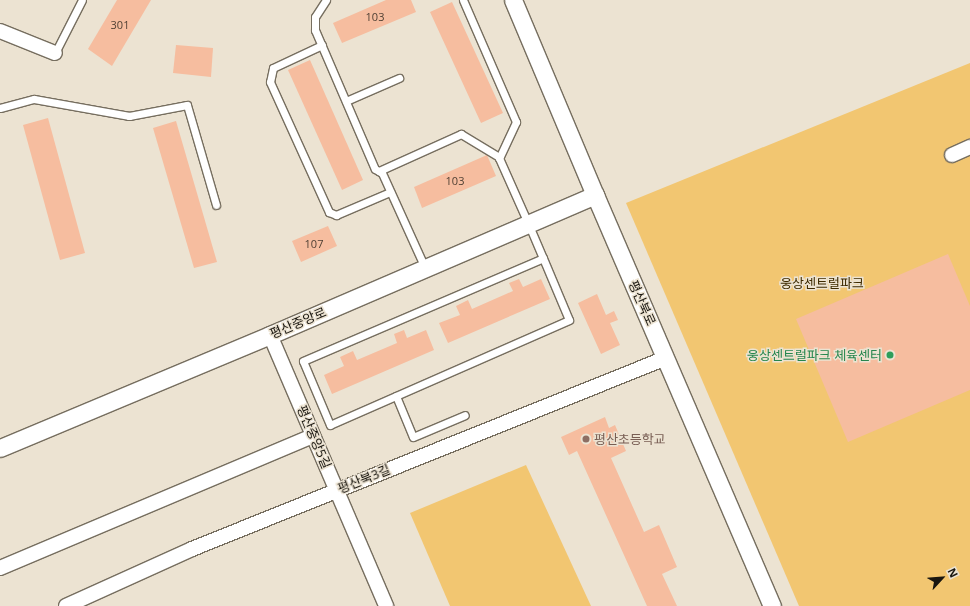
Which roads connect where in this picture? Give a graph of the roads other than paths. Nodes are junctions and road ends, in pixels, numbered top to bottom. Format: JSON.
{"nodes":[{"id":1,"x":82,"y":0,"type":"edge"},
{"id":2,"x":326,"y":0,"type":"edge"},
{"id":3,"x":463,"y":0,"type":"edge"},
{"id":4,"x":513,"y":0,"type":"edge"},
{"id":5,"x":0,"y":31,"type":"edge"},
{"id":6,"x":322,"y":45,"type":"junction"},
{"id":7,"x":55,"y":53,"type":"joint"},
{"id":8,"x":399,"y":78,"type":"dead end"},
{"id":9,"x":346,"y":101,"type":"junction"},
{"id":10,"x":0,"y":108,"type":"edge"},
{"id":11,"x":970,"y":148,"type":"edge"},
{"id":12,"x":952,"y":155,"type":"dead end"},
{"id":13,"x":499,"y":157,"type":"junction"},
{"id":14,"x":379,"y":171,"type":"junction"},
{"id":15,"x":390,"y":192,"type":"junction"},
{"id":16,"x":595,"y":195,"type":"junction"},
{"id":17,"x":216,"y":205,"type":"dead end"},
{"id":18,"x":528,"y":223,"type":"junction"},
{"id":19,"x":543,"y":258,"type":"junction"},
{"id":20,"x":425,"y":268,"type":"junction"},
{"id":21,"x":270,"y":335,"type":"junction"},
{"id":22,"x":666,"y":358,"type":"junction"},
{"id":23,"x":396,"y":396,"type":"junction"},
{"id":24,"x":465,"y":415,"type":"dead end"},
{"id":25,"x":313,"y":436,"type":"junction"},
{"id":26,"x":0,"y":448,"type":"edge"},
{"id":27,"x":336,"y":490,"type":"junction"},
{"id":28,"x":0,"y":568,"type":"edge"},
{"id":29,"x":66,"y":606,"type":"edge"},
{"id":30,"x":386,"y":606,"type":"edge"},
{"id":31,"x":772,"y":606,"type":"edge"}],
"edges":[{"from":1,"to":7,"type":"lane"},
{"from":2,"to":6,"type":"lane"},
{"from":3,"to":13,"type":"lane"},
{"from":4,"to":16,"type":"street","name":"평산북로"},
{"from":5,"to":7,"type":"street"},
{"from":6,"to":9,"type":"lane"},
{"from":6,"to":15,"type":"lane"},
{"from":8,"to":9,"type":"lane"},
{"from":9,"to":14,"type":"lane"},
{"from":10,"to":17,"type":"lane"},
{"from":11,"to":12,"type":"street"},
{"from":13,"to":14,"type":"lane"},
{"from":13,"to":18,"type":"lane"},
{"from":14,"to":15,"type":"lane"},
{"from":15,"to":20,"type":"lane"},
{"from":16,"to":18,"type":"street","name":"평산중앙로"},
{"from":16,"to":22,"type":"street","name":"평산북로"},
{"from":18,"to":19,"type":"lane"},
{"from":18,"to":20,"type":"street","name":"평산중앙로"},
{"from":19,"to":23,"type":"lane"},
{"from":19,"to":23,"type":"lane"},
{"from":20,"to":21,"type":"street","name":"평산중앙로"},
{"from":21,"to":25,"type":"street","name":"평산중앙5길"},
{"from":21,"to":26,"type":"street","name":"평산중앙로"},
{"from":22,"to":27,"type":"street","name":"평산북3길"},
{"from":22,"to":31,"type":"street","name":"평산북로"},
{"from":23,"to":24,"type":"lane"},
{"from":25,"to":27,"type":"street","name":"평산중앙5길"},
{"from":25,"to":28,"type":"street"},
{"from":27,"to":29,"type":"street","name":"평산북3길"},
{"from":27,"to":30,"type":"street","name":"평산중앙5길"}]}
